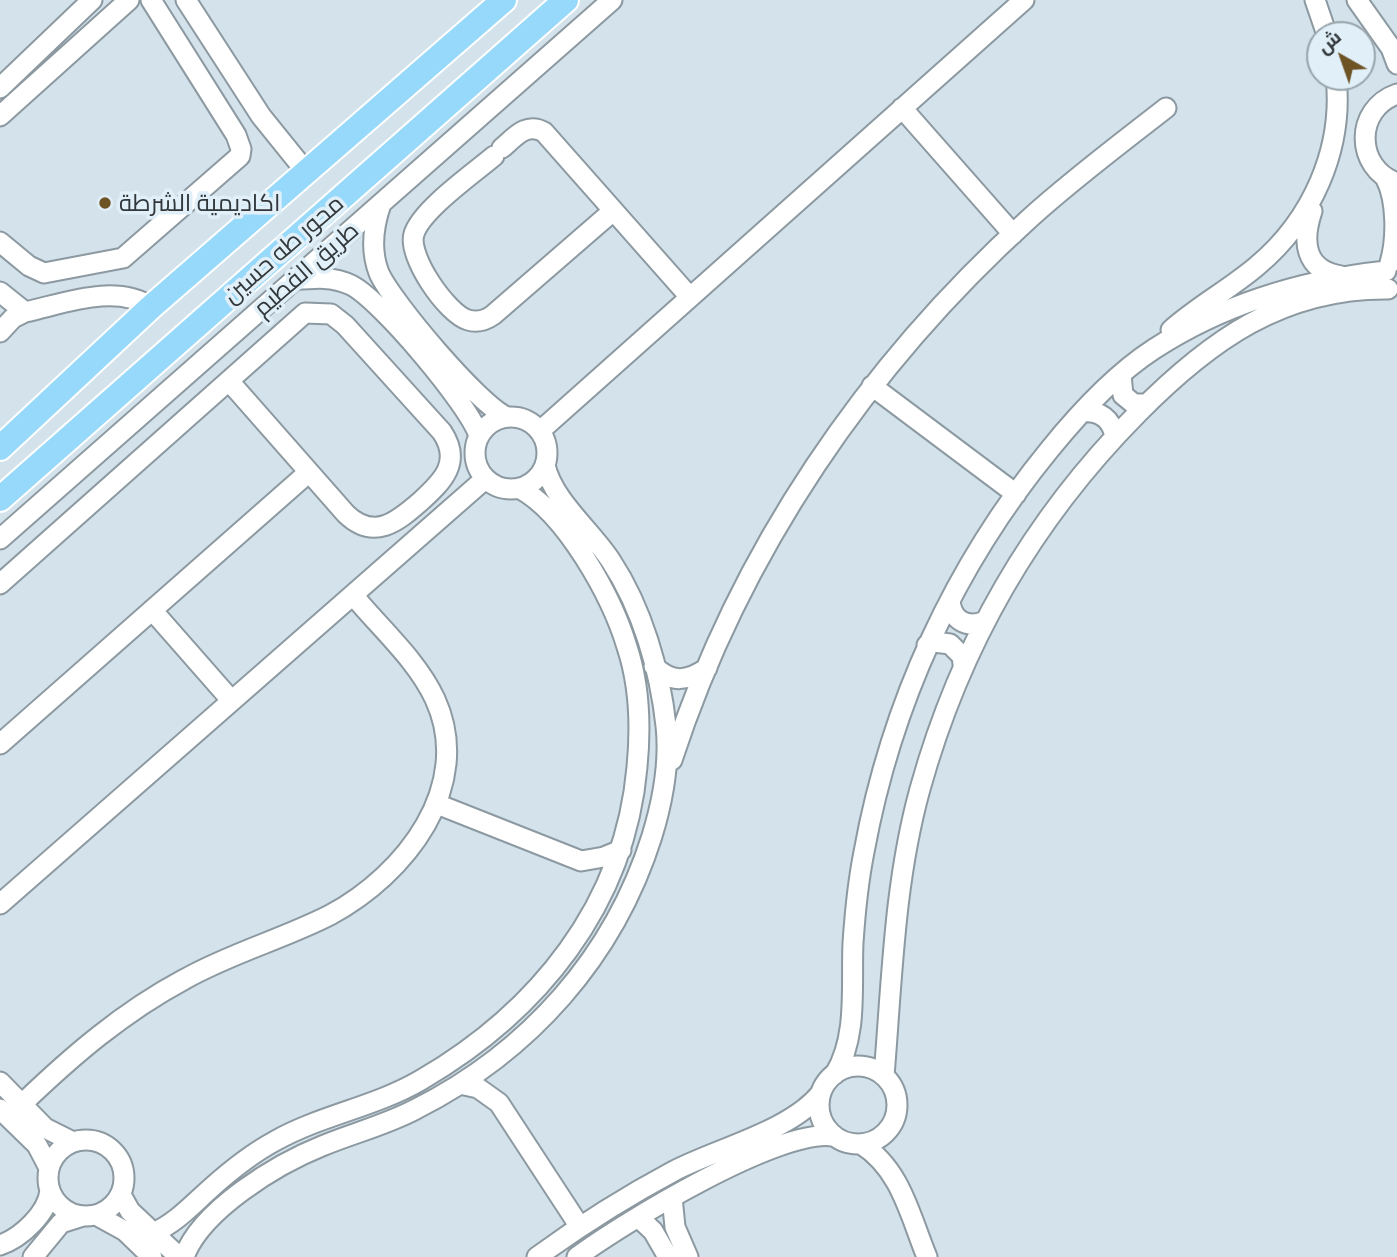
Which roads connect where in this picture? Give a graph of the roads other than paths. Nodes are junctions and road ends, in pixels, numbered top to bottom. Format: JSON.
{"nodes":[{"id":1,"x":92,"y":0,"type":"edge"},
{"id":2,"x":129,"y":0,"type":"edge"},
{"id":3,"x":151,"y":0,"type":"edge"},
{"id":4,"x":186,"y":0,"type":"edge"},
{"id":5,"x":504,"y":0,"type":"edge"},
{"id":6,"x":566,"y":0,"type":"edge"},
{"id":7,"x":612,"y":0,"type":"edge"},
{"id":8,"x":1024,"y":0,"type":"edge"},
{"id":9,"x":1315,"y":0,"type":"edge"},
{"id":10,"x":1357,"y":0,"type":"edge"},
{"id":11,"x":1322,"y":21,"type":"edge"},
{"id":12,"x":1397,"y":64,"type":"edge"},
{"id":13,"x":0,"y":88,"type":"edge"},
{"id":14,"x":1336,"y":91,"type":"edge"},
{"id":15,"x":1397,"y":94,"type":"edge"},
{"id":16,"x":902,"y":108,"type":"junction"},
{"id":17,"x":1166,"y":108,"type":"dead end"},
{"id":18,"x":0,"y":116,"type":"edge"},
{"id":19,"x":261,"y":116,"type":"junction"},
{"id":20,"x":236,"y":135,"type":"junction"},
{"id":21,"x":307,"y":173,"type":"junction"},
{"id":22,"x":1392,"y":181,"type":"edge"},
{"id":23,"x":1318,"y":190,"type":"junction"},
{"id":24,"x":382,"y":203,"type":"junction"},
{"id":25,"x":334,"y":204,"type":"junction"},
{"id":26,"x":613,"y":211,"type":"junction"},
{"id":27,"x":1013,"y":234,"type":"junction"},
{"id":28,"x":0,"y":242,"type":"edge"},
{"id":29,"x":1392,"y":275,"type":"edge"},
{"id":30,"x":1342,"y":276,"type":"junction"},
{"id":31,"x":293,"y":280,"type":"junction"},
{"id":32,"x":0,"y":292,"type":"edge"},
{"id":33,"x":689,"y":296,"type":"junction"},
{"id":34,"x":150,"y":307,"type":"junction"},
{"id":35,"x":25,"y":312,"type":"junction"},
{"id":36,"x":0,"y":332,"type":"edge"},
{"id":37,"x":1154,"y":349,"type":"junction"},
{"id":38,"x":1121,"y":375,"type":"junction"},
{"id":39,"x":229,"y":381,"type":"junction"},
{"id":40,"x":872,"y":386,"type":"junction"},
{"id":41,"x":1147,"y":404,"type":"junction"},
{"id":42,"x":1082,"y":412,"type":"junction"},
{"id":43,"x":508,"y":417,"type":"junction"},
{"id":44,"x":540,"y":430,"type":"junction"},
{"id":45,"x":479,"y":436,"type":"junction"},
{"id":46,"x":1115,"y":437,"type":"junction"},
{"id":47,"x":0,"y":448,"type":"edge"},
{"id":48,"x":545,"y":466,"type":"junction"},
{"id":49,"x":309,"y":471,"type":"junction"},
{"id":50,"x":485,"y":479,"type":"junction"},
{"id":51,"x":519,"y":488,"type":"junction"},
{"id":52,"x":1016,"y":494,"type":"junction"},
{"id":53,"x":0,"y":499,"type":"edge"},
{"id":54,"x":0,"y":539,"type":"edge"},
{"id":55,"x":0,"y":584,"type":"edge"},
{"id":56,"x":353,"y":595,"type":"junction"},
{"id":57,"x":950,"y":601,"type":"junction"},
{"id":58,"x":152,"y":610,"type":"junction"},
{"id":59,"x":983,"y":622,"type":"junction"},
{"id":60,"x":927,"y":645,"type":"junction"},
{"id":61,"x":963,"y":664,"type":"junction"},
{"id":62,"x":654,"y":666,"type":"junction"},
{"id":63,"x":708,"y":667,"type":"junction"},
{"id":64,"x":232,"y":700,"type":"junction"},
{"id":65,"x":0,"y":744,"type":"edge"},
{"id":66,"x":636,"y":776,"type":"junction"},
{"id":67,"x":666,"y":778,"type":"junction"},
{"id":68,"x":437,"y":804,"type":"junction"},
{"id":69,"x":632,"y":810,"type":"junction"},
{"id":70,"x":659,"y":811,"type":"junction"},
{"id":71,"x":621,"y":850,"type":"junction"},
{"id":72,"x":581,"y":861,"type":"junction"},
{"id":73,"x":603,"y":896,"type":"junction"},
{"id":74,"x":0,"y":904,"type":"edge"},
{"id":75,"x":495,"y":1059,"type":"junction"},
{"id":76,"x":835,"y":1074,"type":"junction"},
{"id":77,"x":884,"y":1076,"type":"junction"},
{"id":78,"x":0,"y":1082,"type":"edge"},
{"id":79,"x":460,"y":1084,"type":"junction"},
{"id":80,"x":821,"y":1093,"type":"junction"},
{"id":81,"x":499,"y":1103,"type":"junction"},
{"id":82,"x":22,"y":1104,"type":"junction"},
{"id":83,"x":0,"y":1109,"type":"edge"},
{"id":84,"x":833,"y":1136,"type":"junction"},
{"id":85,"x":73,"y":1142,"type":"junction"},
{"id":86,"x":861,"y":1144,"type":"junction"},
{"id":87,"x":49,"y":1168,"type":"junction"},
{"id":88,"x":50,"y":1190,"type":"junction"},
{"id":89,"x":121,"y":1195,"type":"junction"},
{"id":90,"x":672,"y":1197,"type":"junction"},
{"id":91,"x":90,"y":1216,"type":"junction"},
{"id":92,"x":638,"y":1217,"type":"junction"},
{"id":93,"x":580,"y":1227,"type":"junction"},
{"id":94,"x":153,"y":1233,"type":"junction"},
{"id":95,"x":0,"y":1245,"type":"edge"},
{"id":96,"x":33,"y":1257,"type":"edge"},
{"id":97,"x":152,"y":1257,"type":"edge"},
{"id":98,"x":182,"y":1257,"type":"edge"},
{"id":99,"x":537,"y":1257,"type":"edge"},
{"id":100,"x":577,"y":1257,"type":"edge"},
{"id":101,"x":668,"y":1257,"type":"edge"},
{"id":102,"x":688,"y":1257,"type":"edge"},
{"id":103,"x":927,"y":1257,"type":"edge"}],
"edges":[{"from":1,"to":13,"type":"street"},
{"from":2,"to":18,"type":"street"},
{"from":3,"to":20,"type":"street"},
{"from":4,"to":19,"type":"street"},
{"from":5,"to":21,"type":"main road","name":"محور طه حسين"},
{"from":6,"to":25,"type":"main road","name":"محور طه حسين"},
{"from":7,"to":24,"type":"street","name":"طريق الفطيم"},
{"from":8,"to":16,"type":"street"},
{"from":9,"to":11,"type":"street"},
{"from":10,"to":12,"type":"street"},
{"from":14,"to":23,"type":"street"},
{"from":15,"to":22,"type":"street"},
{"from":16,"to":27,"type":"street"},
{"from":16,"to":33,"type":"street"},
{"from":17,"to":27,"type":"street"},
{"from":19,"to":20,"type":"street"},
{"from":19,"to":21,"type":"street"},
{"from":20,"to":28,"type":"street"},
{"from":21,"to":25,"type":"main road"},
{"from":21,"to":34,"type":"main road","name":"محور طه حسين"},
{"from":22,"to":29,"type":"street"},
{"from":23,"to":30,"type":"street"},
{"from":23,"to":37,"type":"street"},
{"from":24,"to":31,"type":"street","name":"طريق الفطيم"},
{"from":24,"to":43,"type":"street"},
{"from":25,"to":53,"type":"main road","name":"محور طه حسين"},
{"from":26,"to":26,"type":"street"},
{"from":26,"to":33,"type":"street"},
{"from":27,"to":40,"type":"street"},
{"from":29,"to":30,"type":"street"},
{"from":29,"to":41,"type":"street"},
{"from":30,"to":37,"type":"street"},
{"from":31,"to":45,"type":"street"},
{"from":31,"to":54,"type":"street","name":"طريق الفطيم"},
{"from":32,"to":35,"type":"street"},
{"from":33,"to":44,"type":"street"},
{"from":34,"to":35,"type":"street"},
{"from":34,"to":47,"type":"main road","name":"محور طه حسين"},
{"from":35,"to":36,"type":"street"},
{"from":37,"to":38,"type":"street"},
{"from":38,"to":41,"type":"street"},
{"from":38,"to":42,"type":"street"},
{"from":39,"to":49,"type":"street"},
{"from":39,"to":49,"type":"street"},
{"from":39,"to":55,"type":"street"},
{"from":40,"to":52,"type":"street"},
{"from":40,"to":63,"type":"street"},
{"from":41,"to":46,"type":"street"},
{"from":42,"to":46,"type":"street"},
{"from":42,"to":52,"type":"street"},
{"from":43,"to":44,"type":"street"},
{"from":43,"to":45,"type":"street"},
{"from":44,"to":48,"type":"street"},
{"from":45,"to":50,"type":"street"},
{"from":46,"to":59,"type":"street"},
{"from":48,"to":51,"type":"street"},
{"from":48,"to":62,"type":"street"},
{"from":49,"to":58,"type":"street"},
{"from":50,"to":51,"type":"street"},
{"from":50,"to":56,"type":"street"},
{"from":51,"to":66,"type":"street"},
{"from":52,"to":57,"type":"street"},
{"from":56,"to":64,"type":"street"},
{"from":56,"to":68,"type":"street"},
{"from":57,"to":59,"type":"street"},
{"from":57,"to":60,"type":"street"},
{"from":58,"to":64,"type":"street"},
{"from":58,"to":65,"type":"street"},
{"from":59,"to":61,"type":"street"},
{"from":60,"to":61,"type":"street"},
{"from":60,"to":76,"type":"street"},
{"from":61,"to":77,"type":"street"},
{"from":62,"to":63,"type":"street"},
{"from":62,"to":67,"type":"street"},
{"from":63,"to":67,"type":"street"},
{"from":64,"to":74,"type":"street"},
{"from":66,"to":67,"type":"street"},
{"from":66,"to":69,"type":"street"},
{"from":67,"to":70,"type":"street"},
{"from":68,"to":72,"type":"street"},
{"from":68,"to":82,"type":"street"},
{"from":69,"to":70,"type":"street"},
{"from":69,"to":71,"type":"street"},
{"from":70,"to":75,"type":"street"},
{"from":71,"to":72,"type":"street"},
{"from":71,"to":73,"type":"street"},
{"from":72,"to":73,"type":"street"},
{"from":73,"to":94,"type":"street"},
{"from":75,"to":79,"type":"street"},
{"from":75,"to":81,"type":"street"},
{"from":76,"to":77,"type":"street"},
{"from":76,"to":80,"type":"street"},
{"from":77,"to":86,"type":"street"},
{"from":78,"to":82,"type":"street"},
{"from":79,"to":81,"type":"street"},
{"from":79,"to":98,"type":"street"},
{"from":80,"to":84,"type":"street"},
{"from":80,"to":93,"type":"street"},
{"from":81,"to":93,"type":"street"},
{"from":82,"to":85,"type":"street"},
{"from":83,"to":87,"type":"street"},
{"from":84,"to":86,"type":"street"},
{"from":84,"to":90,"type":"street"},
{"from":85,"to":87,"type":"street"},
{"from":85,"to":89,"type":"street"},
{"from":86,"to":103,"type":"street"},
{"from":87,"to":88,"type":"street"},
{"from":88,"to":91,"type":"street"},
{"from":88,"to":95,"type":"street"},
{"from":89,"to":91,"type":"street"},
{"from":89,"to":94,"type":"street"},
{"from":90,"to":92,"type":"street"},
{"from":90,"to":102,"type":"street"},
{"from":91,"to":96,"type":"street"},
{"from":91,"to":97,"type":"street"},
{"from":92,"to":100,"type":"street"},
{"from":92,"to":101,"type":"street"},
{"from":93,"to":99,"type":"street"},
{"from":94,"to":98,"type":"street"}]}
